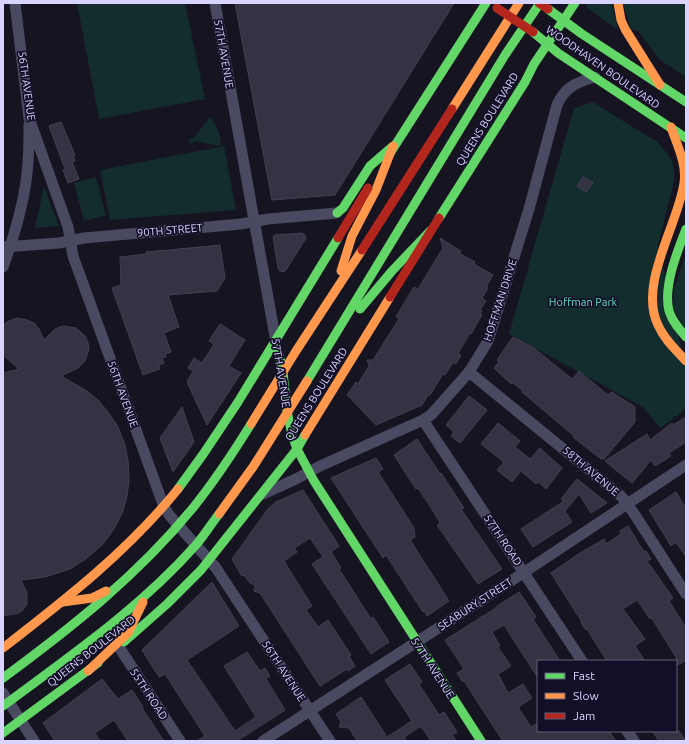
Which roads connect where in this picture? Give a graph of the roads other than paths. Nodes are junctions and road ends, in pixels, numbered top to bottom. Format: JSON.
{"nodes":[{"id":1,"x":16,"y":3,"type":"edge"},
{"id":2,"x":215,"y":3,"type":"edge"},
{"id":3,"x":519,"y":3,"type":"edge"},
{"id":4,"x":539,"y":3,"type":"edge"},
{"id":5,"x":575,"y":3,"type":"edge"},
{"id":6,"x":618,"y":3,"type":"edge"},
{"id":7,"x":486,"y":4,"type":"edge"},
{"id":8,"x":564,"y":20,"type":"junction"},
{"id":9,"x":548,"y":44,"type":"junction"},
{"id":10,"x":595,"y":77,"type":"junction"},
{"id":11,"x":660,"y":85,"type":"junction"},
{"id":12,"x":686,"y":102,"type":"edge"},
{"id":13,"x":30,"y":118,"type":"junction"},
{"id":14,"x":671,"y":127,"type":"junction"},
{"id":15,"x":686,"y":138,"type":"edge"},
{"id":16,"x":394,"y":146,"type":"junction"},
{"id":17,"x":337,"y":213,"type":"joint"},
{"id":18,"x":255,"y":221,"type":"junction"},
{"id":19,"x":686,"y":229,"type":"edge"},
{"id":20,"x":430,"y":231,"type":"junction"},
{"id":21,"x":70,"y":241,"type":"junction"},
{"id":22,"x":7,"y":247,"type":"edge"},
{"id":23,"x":3,"y":268,"type":"edge"},
{"id":24,"x":336,"y":289,"type":"junction"},
{"id":25,"x":686,"y":337,"type":"edge"},
{"id":26,"x":276,"y":342,"type":"junction"},
{"id":27,"x":323,"y":354,"type":"junction"},
{"id":28,"x":686,"y":361,"type":"edge"},
{"id":29,"x":283,"y":372,"type":"junction"},
{"id":30,"x":470,"y":372,"type":"junction"},
{"id":31,"x":287,"y":411,"type":"junction"},
{"id":32,"x":423,"y":420,"type":"junction"},
{"id":33,"x":297,"y":449,"type":"junction"},
{"id":34,"x":686,"y":465,"type":"edge"},
{"id":35,"x":309,"y":472,"type":"junction"},
{"id":36,"x":261,"y":495,"type":"junction"},
{"id":37,"x":627,"y":504,"type":"junction"},
{"id":38,"x":164,"y":507,"type":"junction"},
{"id":39,"x":178,"y":525,"type":"junction"},
{"id":40,"x":196,"y":544,"type":"junction"},
{"id":41,"x":210,"y":560,"type":"junction"},
{"id":42,"x":524,"y":572,"type":"junction"},
{"id":43,"x":123,"y":582,"type":"junction"},
{"id":44,"x":148,"y":594,"type":"junction"},
{"id":45,"x":686,"y":594,"type":"edge"},
{"id":46,"x":63,"y":602,"type":"junction"},
{"id":47,"x":416,"y":641,"type":"junction"},
{"id":48,"x":119,"y":647,"type":"junction"},
{"id":49,"x":3,"y":648,"type":"edge"},
{"id":50,"x":581,"y":660,"type":"edge"},
{"id":51,"x":88,"y":671,"type":"junction"},
{"id":52,"x":3,"y":678,"type":"edge"},
{"id":53,"x":5,"y":700,"type":"edge"},
{"id":54,"x":310,"y":710,"type":"junction"},
{"id":55,"x":21,"y":721,"type":"junction"},
{"id":56,"x":628,"y":732,"type":"edge"},
{"id":57,"x":3,"y":733,"type":"edge"},
{"id":58,"x":34,"y":741,"type":"edge"},
{"id":59,"x":180,"y":741,"type":"edge"},
{"id":60,"x":263,"y":741,"type":"edge"},
{"id":61,"x":330,"y":741,"type":"edge"},
{"id":62,"x":481,"y":741,"type":"edge"},
{"id":63,"x":634,"y":741,"type":"edge"}],
"edges":[{"from":1,"to":13,"type":"street","name":"56TH AVENUE"},
{"from":2,"to":18,"type":"street","name":"57TH AVENUE"},
{"from":3,"to":24,"type":"main road"},
{"from":4,"to":8,"type":"main road","name":"WOODHAVEN BOULEVARD","bridge":true},
{"from":4,"to":27,"type":"main road","name":"QUEENS BOULEVARD"},
{"from":5,"to":8,"type":"main road","name":"QUEENS BOULEVARD"},
{"from":6,"to":11,"type":"main road"},
{"from":7,"to":9,"type":"main road","name":"WOODHAVEN BOULEVARD","bridge":true},
{"from":7,"to":16,"type":"main road"},
{"from":8,"to":9,"type":"main road","name":"QUEENS BOULEVARD"},
{"from":8,"to":11,"type":"main road","name":"WOODHAVEN BOULEVARD"},
{"from":9,"to":10,"type":"main road","name":"WOODHAVEN BOULEVARD"},
{"from":9,"to":20,"type":"main road","name":"QUEENS BOULEVARD"},
{"from":10,"to":14,"type":"main road","name":"WOODHAVEN BOULEVARD"},
{"from":10,"to":30,"type":"street","name":"HOFFMAN DRIVE"},
{"from":11,"to":12,"type":"main road","name":"WOODHAVEN BOULEVARD"},
{"from":13,"to":21,"type":"street","name":"56TH AVENUE"},
{"from":13,"to":22,"type":"street"},
{"from":14,"to":15,"type":"main road","name":"WOODHAVEN BOULEVARD"},
{"from":14,"to":28,"type":"main road"},
{"from":16,"to":17,"type":"main road"},
{"from":16,"to":24,"type":"main road"},
{"from":16,"to":26,"type":"main road"},
{"from":17,"to":18,"type":"street","name":"90TH STREET"},
{"from":18,"to":21,"type":"street","name":"90TH STREET"},
{"from":18,"to":26,"type":"street","name":"57TH AVENUE"},
{"from":19,"to":25,"type":"main road"},
{"from":20,"to":27,"type":"main road"},
{"from":20,"to":33,"type":"main road","name":"QUEENS BOULEVARD"},
{"from":21,"to":22,"type":"street","name":"90TH STREET"},
{"from":21,"to":38,"type":"street","name":"56TH AVENUE"},
{"from":22,"to":23,"type":"street"},
{"from":24,"to":29,"type":"main road"},
{"from":26,"to":29,"type":"main road","name":"57TH AVENUE"},
{"from":26,"to":38,"type":"main road"},
{"from":27,"to":31,"type":"main road","name":"QUEENS BOULEVARD"},
{"from":29,"to":31,"type":"main road","name":"57TH AVENUE"},
{"from":29,"to":39,"type":"main road"},
{"from":30,"to":32,"type":"street","name":"HOFFMAN DRIVE"},
{"from":30,"to":37,"type":"street","name":"58TH AVENUE"},
{"from":31,"to":33,"type":"main road","name":"57TH AVENUE"},
{"from":31,"to":40,"type":"main road","name":"QUEENS BOULEVARD"},
{"from":32,"to":35,"type":"street","name":"HOFFMAN DRIVE"},
{"from":32,"to":42,"type":"street","name":"57TH ROAD"},
{"from":33,"to":35,"type":"main road","name":"57TH AVENUE"},
{"from":33,"to":36,"type":"main road","name":"QUEENS BOULEVARD"},
{"from":34,"to":37,"type":"street","name":"SEABURY STREET"},
{"from":35,"to":36,"type":"street","name":"HOFFMAN DRIVE"},
{"from":35,"to":47,"type":"main road","name":"57TH AVENUE"},
{"from":36,"to":41,"type":"main road","name":"QUEENS BOULEVARD"},
{"from":37,"to":42,"type":"street","name":"SEABURY STREET"},
{"from":37,"to":45,"type":"street","name":"58TH AVENUE"},
{"from":38,"to":39,"type":"street","name":"56TH AVENUE"},
{"from":38,"to":46,"type":"main road"},
{"from":39,"to":40,"type":"street","name":"56TH AVENUE"},
{"from":39,"to":43,"type":"main road"},
{"from":40,"to":41,"type":"street","name":"56TH AVENUE"},
{"from":40,"to":44,"type":"main road","name":"QUEENS BOULEVARD"},
{"from":41,"to":48,"type":"main road","name":"QUEENS BOULEVARD"},
{"from":41,"to":54,"type":"street","name":"56TH AVENUE"},
{"from":42,"to":47,"type":"street","name":"SEABURY STREET"},
{"from":42,"to":50,"type":"street","name":"57TH ROAD"},
{"from":43,"to":46,"type":"main road"},
{"from":43,"to":52,"type":"main road"},
{"from":44,"to":51,"type":"main road"},
{"from":44,"to":53,"type":"main road","name":"QUEENS BOULEVARD"},
{"from":46,"to":49,"type":"main road"},
{"from":47,"to":54,"type":"street","name":"SEABURY STREET"},
{"from":47,"to":62,"type":"main road","name":"57TH AVENUE"},
{"from":48,"to":51,"type":"main road","name":"QUEENS BOULEVARD"},
{"from":48,"to":59,"type":"street","name":"55TH ROAD"},
{"from":51,"to":55,"type":"main road","name":"QUEENS BOULEVARD"},
{"from":53,"to":55,"type":"street"},
{"from":54,"to":60,"type":"street","name":"SEABURY STREET"},
{"from":54,"to":61,"type":"street","name":"56TH AVENUE"},
{"from":55,"to":57,"type":"main road","name":"QUEENS BOULEVARD"},
{"from":55,"to":58,"type":"street"},
{"from":56,"to":63,"type":"street"}]}
